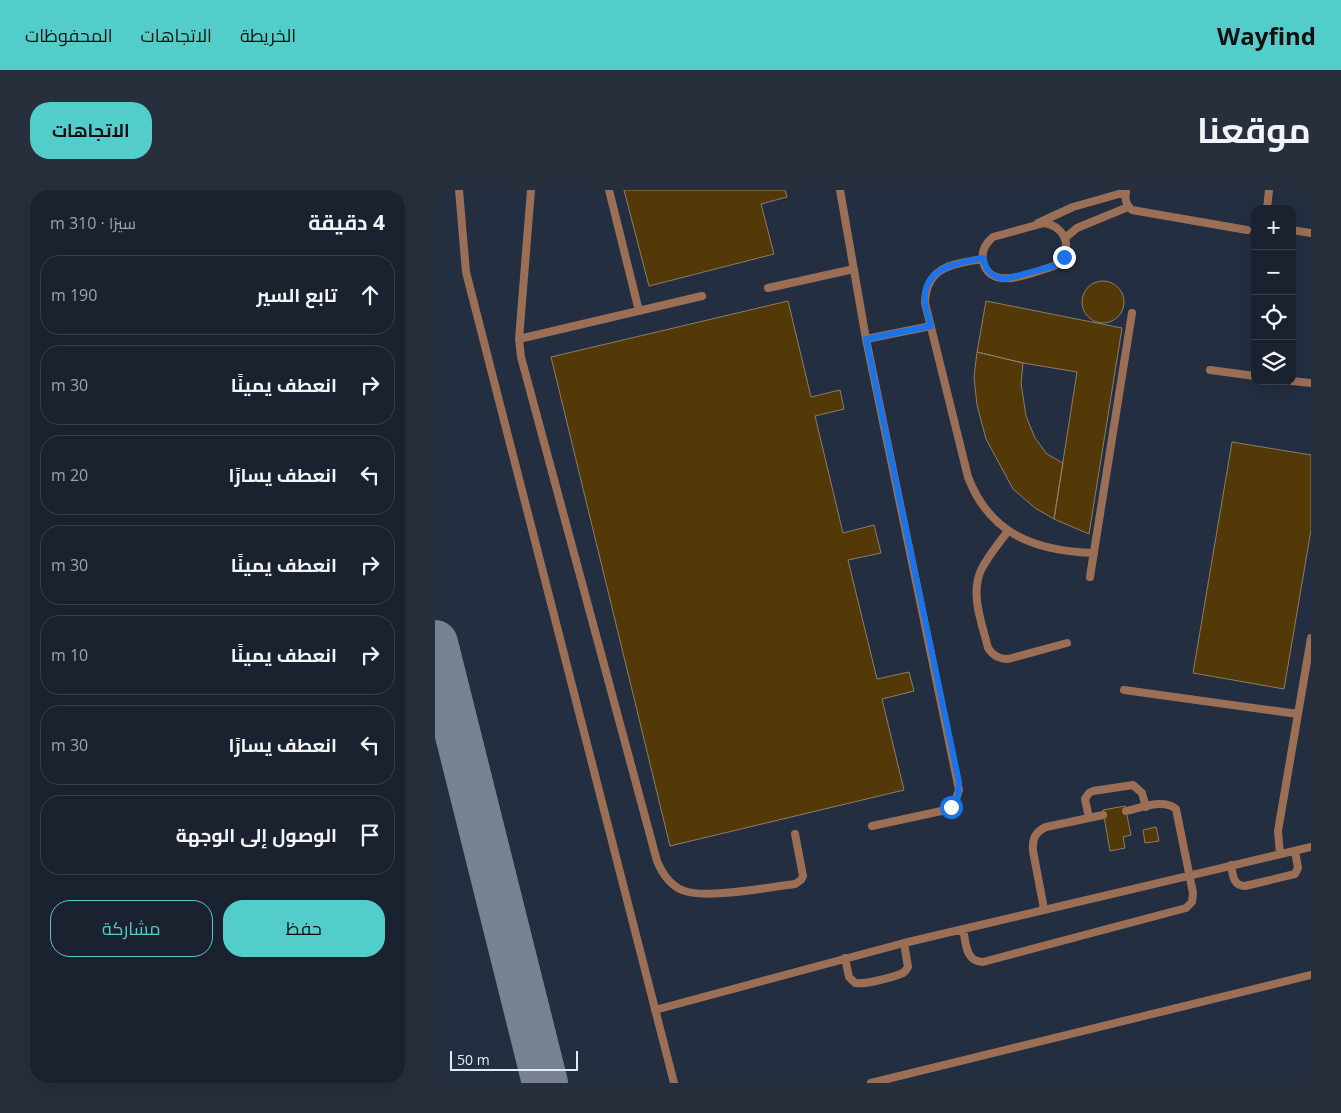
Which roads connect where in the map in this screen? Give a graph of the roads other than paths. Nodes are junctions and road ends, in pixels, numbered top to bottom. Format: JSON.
{"nodes":[{"id":1,"x":459,"y":190,"type":"edge"},
{"id":2,"x":531,"y":190,"type":"edge"},
{"id":3,"x":609,"y":190,"type":"edge"},
{"id":4,"x":840,"y":190,"type":"edge"},
{"id":5,"x":1269,"y":190,"type":"edge"},
{"id":6,"x":1126,"y":191,"type":"edge"},
{"id":7,"x":1267,"y":205,"type":"edge"},
{"id":8,"x":1129,"y":207,"type":"junction"},
{"id":9,"x":1037,"y":224,"type":"junction"},
{"id":10,"x":1247,"y":230,"type":"dead end"},
{"id":11,"x":1296,"y":231,"type":"edge"},
{"id":12,"x":1311,"y":233,"type":"edge"},
{"id":13,"x":1065,"y":238,"type":"junction"},
{"id":14,"x":983,"y":258,"type":"junction"},
{"id":15,"x":854,"y":268,"type":"junction"},
{"id":16,"x":768,"y":288,"type":"dead end"},
{"id":17,"x":702,"y":296,"type":"dead end"},
{"id":18,"x":639,"y":311,"type":"junction"},
{"id":19,"x":1132,"y":313,"type":"dead end"},
{"id":20,"x":931,"y":326,"type":"junction"},
{"id":21,"x":519,"y":339,"type":"junction"},
{"id":22,"x":866,"y":339,"type":"junction"},
{"id":23,"x":1210,"y":370,"type":"dead end"},
{"id":24,"x":1251,"y":375,"type":"edge"},
{"id":25,"x":1296,"y":381,"type":"edge"},
{"id":26,"x":1311,"y":383,"type":"edge"},
{"id":27,"x":1008,"y":531,"type":"junction"},
{"id":28,"x":1094,"y":553,"type":"junction"},
{"id":29,"x":1090,"y":577,"type":"dead end"},
{"id":30,"x":1311,"y":638,"type":"edge"},
{"id":31,"x":1067,"y":644,"type":"dead end"},
{"id":32,"x":1124,"y":690,"type":"dead end"},
{"id":33,"x":1298,"y":714,"type":"junction"},
{"id":34,"x":1146,"y":807,"type":"junction"},
{"id":35,"x":1126,"y":811,"type":"dead end"},
{"id":36,"x":1103,"y":815,"type":"dead end"},
{"id":37,"x":1089,"y":818,"type":"junction"},
{"id":38,"x":873,"y":826,"type":"dead end"},
{"id":39,"x":795,"y":834,"type":"dead end"},
{"id":40,"x":1311,"y":847,"type":"edge"},
{"id":41,"x":1295,"y":851,"type":"junction"},
{"id":42,"x":1280,"y":854,"type":"junction"},
{"id":43,"x":1231,"y":866,"type":"junction"},
{"id":44,"x":1189,"y":875,"type":"junction"},
{"id":45,"x":1044,"y":909,"type":"junction"},
{"id":46,"x":963,"y":928,"type":"junction"},
{"id":47,"x":904,"y":943,"type":"junction"},
{"id":48,"x":845,"y":958,"type":"junction"},
{"id":49,"x":1311,"y":975,"type":"edge"},
{"id":50,"x":655,"y":1010,"type":"junction"},
{"id":51,"x":674,"y":1083,"type":"edge"},
{"id":52,"x":871,"y":1083,"type":"edge"}],
"edges":[{"from":1,"to":50,"type":"lane"},
{"from":2,"to":21,"type":"lane"},
{"from":3,"to":18,"type":"lane"},
{"from":4,"to":15,"type":"lane"},
{"from":5,"to":7,"type":"lane"},
{"from":6,"to":8,"type":"lane"},
{"from":6,"to":9,"type":"lane"},
{"from":8,"to":10,"type":"lane"},
{"from":8,"to":13,"type":"lane"},
{"from":9,"to":13,"type":"lane"},
{"from":9,"to":14,"type":"lane"},
{"from":11,"to":12,"type":"lane"},
{"from":13,"to":14,"type":"lane"},
{"from":14,"to":20,"type":"lane"},
{"from":15,"to":16,"type":"lane"},
{"from":15,"to":22,"type":"lane"},
{"from":17,"to":18,"type":"lane"},
{"from":18,"to":21,"type":"lane"},
{"from":19,"to":28,"type":"lane"},
{"from":20,"to":22,"type":"lane"},
{"from":20,"to":27,"type":"lane"},
{"from":21,"to":39,"type":"lane"},
{"from":22,"to":38,"type":"lane"},
{"from":23,"to":24,"type":"lane"},
{"from":25,"to":26,"type":"lane"},
{"from":27,"to":28,"type":"lane"},
{"from":27,"to":31,"type":"lane"},
{"from":28,"to":29,"type":"lane"},
{"from":30,"to":33,"type":"lane"},
{"from":32,"to":33,"type":"lane"},
{"from":33,"to":42,"type":"lane"},
{"from":34,"to":35,"type":"lane"},
{"from":34,"to":37,"type":"lane"},
{"from":34,"to":44,"type":"lane"},
{"from":36,"to":37,"type":"lane"},
{"from":37,"to":45,"type":"lane"},
{"from":40,"to":41,"type":"lane"},
{"from":41,"to":42,"type":"lane"},
{"from":41,"to":43,"type":"lane"},
{"from":42,"to":43,"type":"lane"},
{"from":43,"to":44,"type":"lane"},
{"from":44,"to":45,"type":"lane"},
{"from":44,"to":46,"type":"lane"},
{"from":45,"to":46,"type":"lane"},
{"from":46,"to":47,"type":"lane"},
{"from":47,"to":48,"type":"lane"},
{"from":47,"to":48,"type":"lane"},
{"from":48,"to":50,"type":"lane"},
{"from":49,"to":52,"type":"lane"},
{"from":50,"to":51,"type":"lane"}]}
